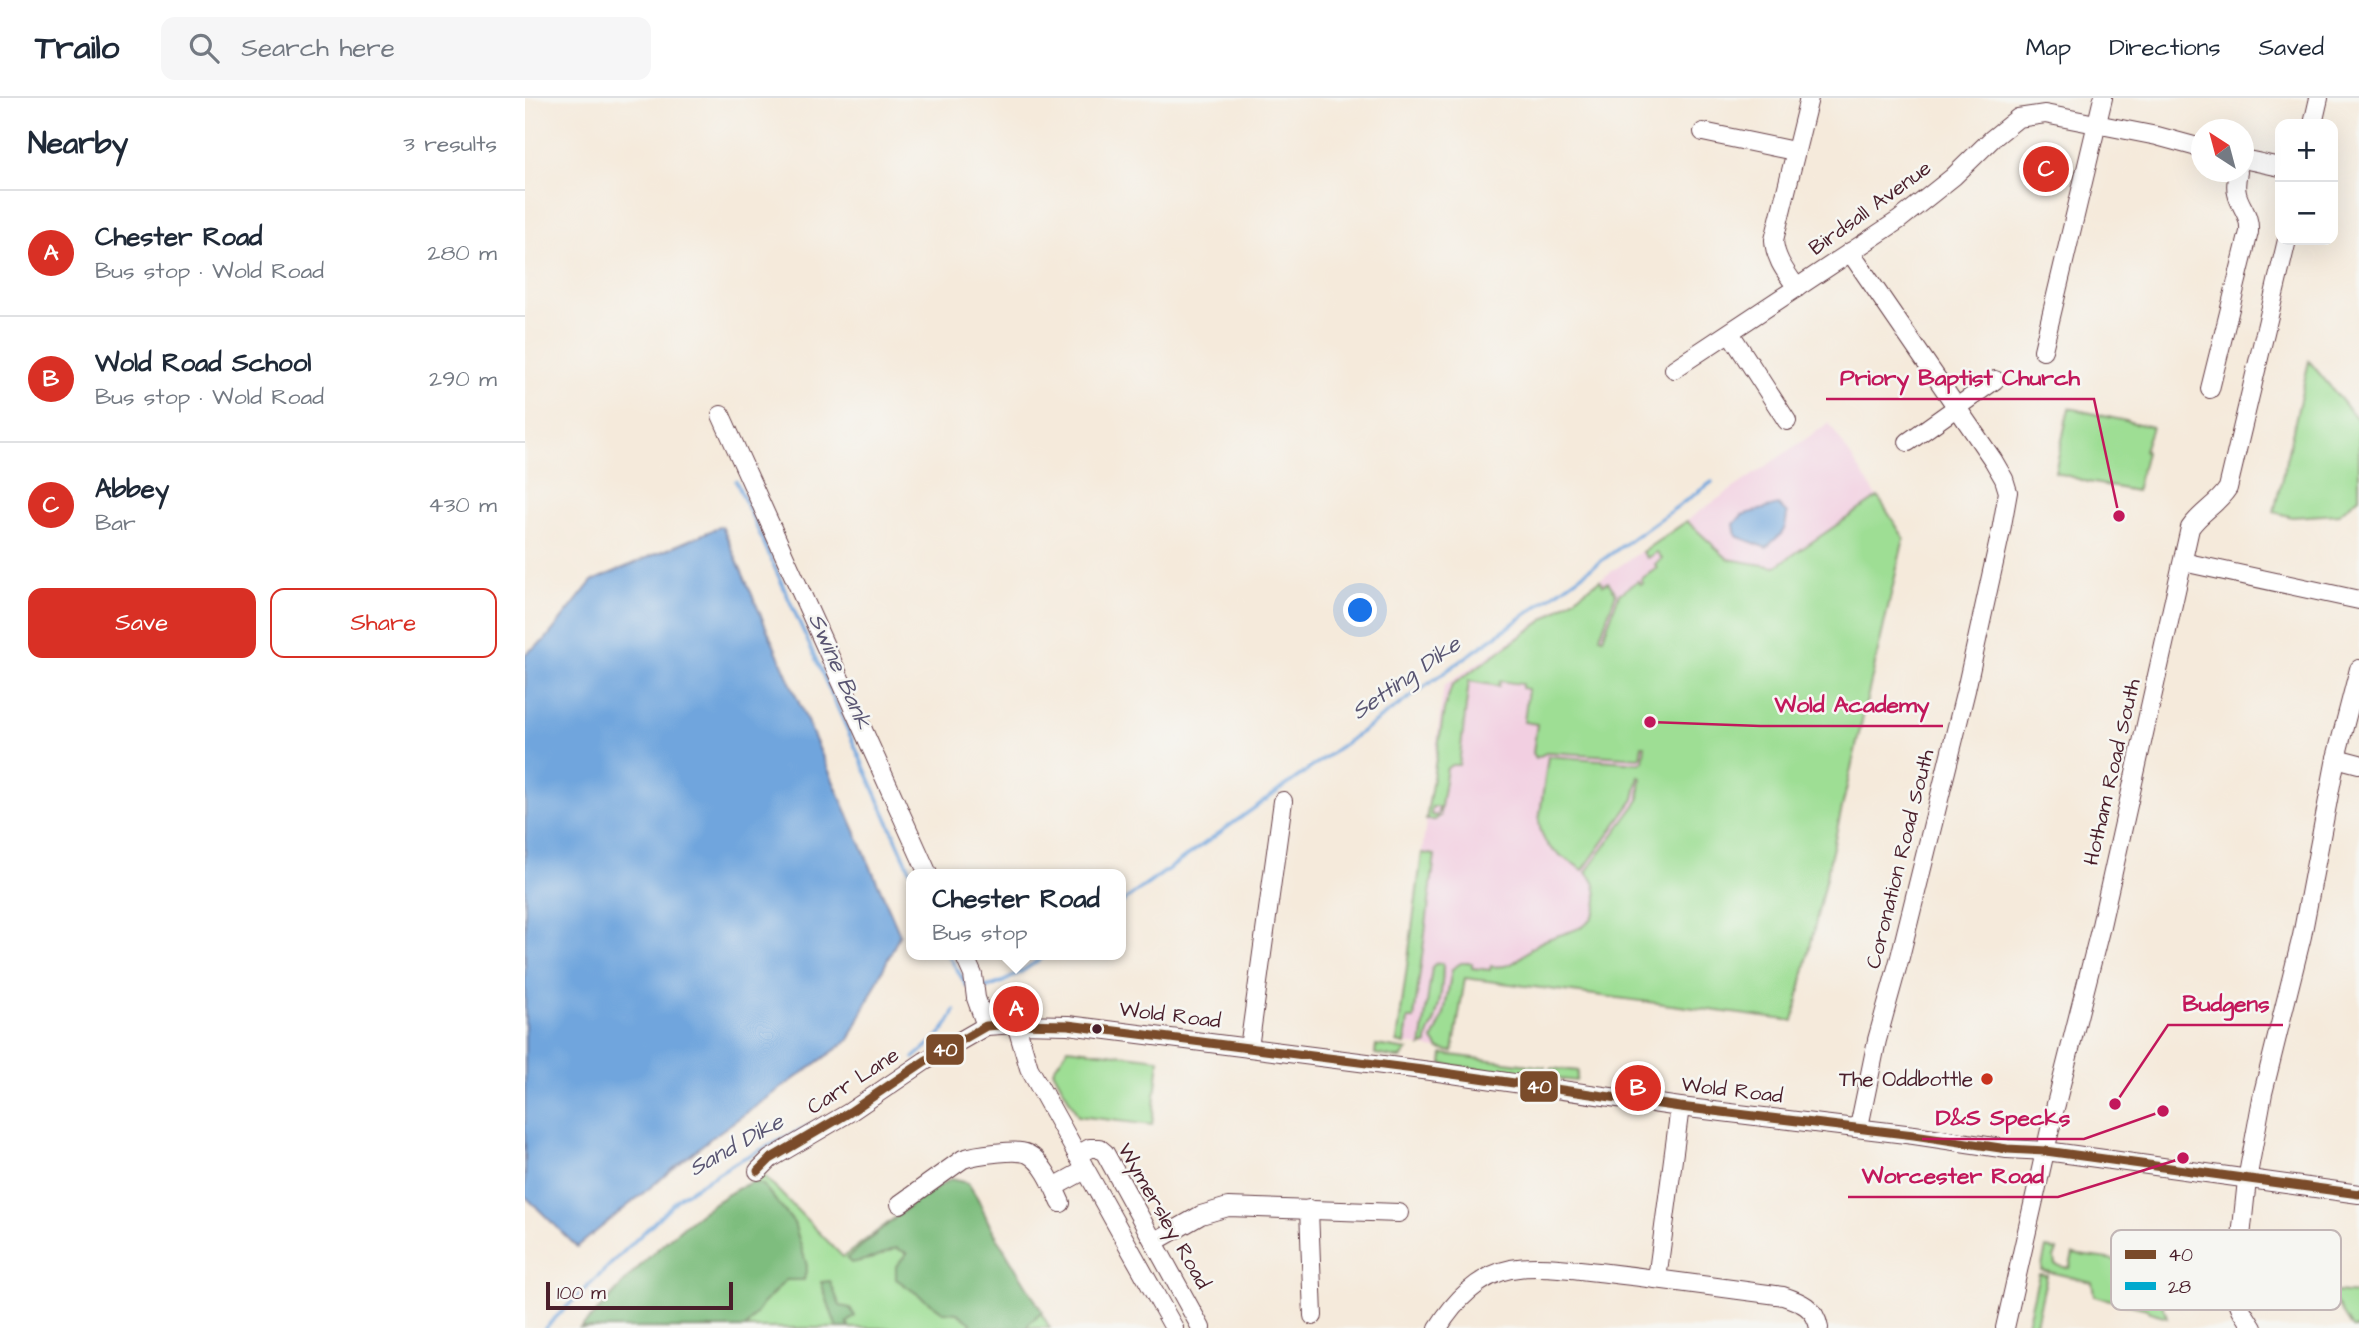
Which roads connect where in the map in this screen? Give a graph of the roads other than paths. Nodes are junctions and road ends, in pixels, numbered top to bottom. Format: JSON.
{"nodes":[{"id":1,"x":1809,"y":98,"type":"edge"},
{"id":2,"x":2103,"y":98,"type":"edge"},
{"id":3,"x":2319,"y":98,"type":"edge"},
{"id":4,"x":2314,"y":119,"type":"edge"},
{"id":5,"x":2097,"y":124,"type":"junction"},
{"id":6,"x":1709,"y":138,"type":"dead end"},
{"id":7,"x":2191,"y":146,"type":"edge"},
{"id":8,"x":1794,"y":151,"type":"junction"},
{"id":9,"x":2254,"y":161,"type":"edge"},
{"id":10,"x":2275,"y":166,"type":"edge"},
{"id":11,"x":2236,"y":182,"type":"edge"},
{"id":12,"x":2286,"y":245,"type":"edge"},
{"id":13,"x":1850,"y":252,"type":"junction"},
{"id":14,"x":1797,"y":288,"type":"junction"},
{"id":15,"x":1730,"y":333,"type":"junction"},
{"id":16,"x":2043,"y":350,"type":"dead end"},
{"id":17,"x":1674,"y":369,"type":"dead end"},
{"id":18,"x":1995,"y":380,"type":"dead end"},
{"id":19,"x":2210,"y":388,"type":"dead end"},
{"id":20,"x":1957,"y":408,"type":"junction"},
{"id":21,"x":721,"y":415,"type":"dead end"},
{"id":22,"x":1787,"y":421,"type":"dead end"},
{"id":23,"x":1908,"y":442,"type":"dead end"},
{"id":24,"x":2183,"y":562,"type":"junction"},
{"id":25,"x":2359,"y":600,"type":"edge"},
{"id":26,"x":2359,"y":669,"type":"edge"},
{"id":27,"x":2336,"y":758,"type":"junction"},
{"id":28,"x":2359,"y":764,"type":"edge"},
{"id":29,"x":1283,"y":801,"type":"dead end"},
{"id":30,"x":926,"y":869,"type":"edge"},
{"id":31,"x":966,"y":960,"type":"edge"},
{"id":32,"x":1016,"y":1024,"type":"junction"},
{"id":33,"x":986,"y":1026,"type":"junction"},
{"id":34,"x":1249,"y":1048,"type":"junction"},
{"id":35,"x":1680,"y":1107,"type":"junction"},
{"id":36,"x":1859,"y":1128,"type":"junction"},
{"id":37,"x":2046,"y":1151,"type":"junction"},
{"id":38,"x":1081,"y":1162,"type":"junction"},
{"id":39,"x":758,"y":1171,"type":"dead end"},
{"id":40,"x":2248,"y":1181,"type":"junction"},
{"id":41,"x":1054,"y":1186,"type":"junction"},
{"id":42,"x":2359,"y":1194,"type":"edge"},
{"id":43,"x":906,"y":1195,"type":"dead end"},
{"id":44,"x":1061,"y":1203,"type":"dead end"},
{"id":45,"x":1309,"y":1209,"type":"junction"},
{"id":46,"x":1399,"y":1211,"type":"dead end"},
{"id":47,"x":2242,"y":1230,"type":"edge"},
{"id":48,"x":1154,"y":1242,"type":"junction"},
{"id":49,"x":1657,"y":1279,"type":"junction"},
{"id":50,"x":2242,"y":1310,"type":"edge"},
{"id":51,"x":1313,"y":1316,"type":"dead end"},
{"id":52,"x":1174,"y":1328,"type":"edge"},
{"id":53,"x":1202,"y":1328,"type":"edge"},
{"id":54,"x":1438,"y":1328,"type":"edge"},
{"id":55,"x":1819,"y":1328,"type":"edge"},
{"id":56,"x":2005,"y":1328,"type":"edge"},
{"id":57,"x":2253,"y":1328,"type":"edge"}],
"edges":[{"from":1,"to":8,"type":"street"},
{"from":2,"to":5,"type":"street"},
{"from":3,"to":4,"type":"street"},
{"from":5,"to":7,"type":"street","name":"Birdsall Avenue"},
{"from":5,"to":13,"type":"street","name":"Birdsall Avenue"},
{"from":5,"to":16,"type":"street"},
{"from":6,"to":8,"type":"street"},
{"from":8,"to":14,"type":"street"},
{"from":9,"to":10,"type":"street"},
{"from":11,"to":19,"type":"street"},
{"from":12,"to":24,"type":"street","name":"Hotham Road South"},
{"from":13,"to":14,"type":"street","name":"Birdsall Avenue"},
{"from":13,"to":20,"type":"street"},
{"from":14,"to":15,"type":"street","name":"Birdsall Avenue"},
{"from":15,"to":17,"type":"street","name":"Birdsall Avenue"},
{"from":15,"to":22,"type":"street"},
{"from":18,"to":20,"type":"street"},
{"from":20,"to":23,"type":"street"},
{"from":20,"to":36,"type":"street","name":"Coronation Road South"},
{"from":21,"to":30,"type":"street"},
{"from":24,"to":25,"type":"street"},
{"from":24,"to":37,"type":"street","name":"Hotham Road South"},
{"from":26,"to":27,"type":"street"},
{"from":27,"to":28,"type":"street"},
{"from":27,"to":40,"type":"street"},
{"from":29,"to":34,"type":"street"},
{"from":31,"to":33,"type":"street"},
{"from":32,"to":33,"type":"street","name":"Carr Lane"},
{"from":32,"to":34,"type":"street","name":"Wold Road"},
{"from":32,"to":38,"type":"street"},
{"from":33,"to":39,"type":"street","name":"Carr Lane"},
{"from":34,"to":35,"type":"street","name":"Wold Road"},
{"from":35,"to":36,"type":"street","name":"Wold Road"},
{"from":35,"to":49,"type":"street"},
{"from":36,"to":37,"type":"street","name":"Wold Road"},
{"from":37,"to":40,"type":"street","name":"Wold Road"},
{"from":37,"to":56,"type":"street","name":"Hotham Road South"},
{"from":38,"to":41,"type":"street"},
{"from":38,"to":48,"type":"street","name":"Wymersley Road"},
{"from":38,"to":52,"type":"street"},
{"from":40,"to":42,"type":"street","name":"Wold Road"},
{"from":40,"to":47,"type":"street"},
{"from":41,"to":43,"type":"street"},
{"from":41,"to":44,"type":"street"},
{"from":45,"to":46,"type":"street"},
{"from":45,"to":48,"type":"street"},
{"from":45,"to":51,"type":"street"},
{"from":48,"to":53,"type":"street","name":"Wymersley Road"},
{"from":49,"to":54,"type":"street"},
{"from":49,"to":55,"type":"street"},
{"from":50,"to":57,"type":"street"}]}
